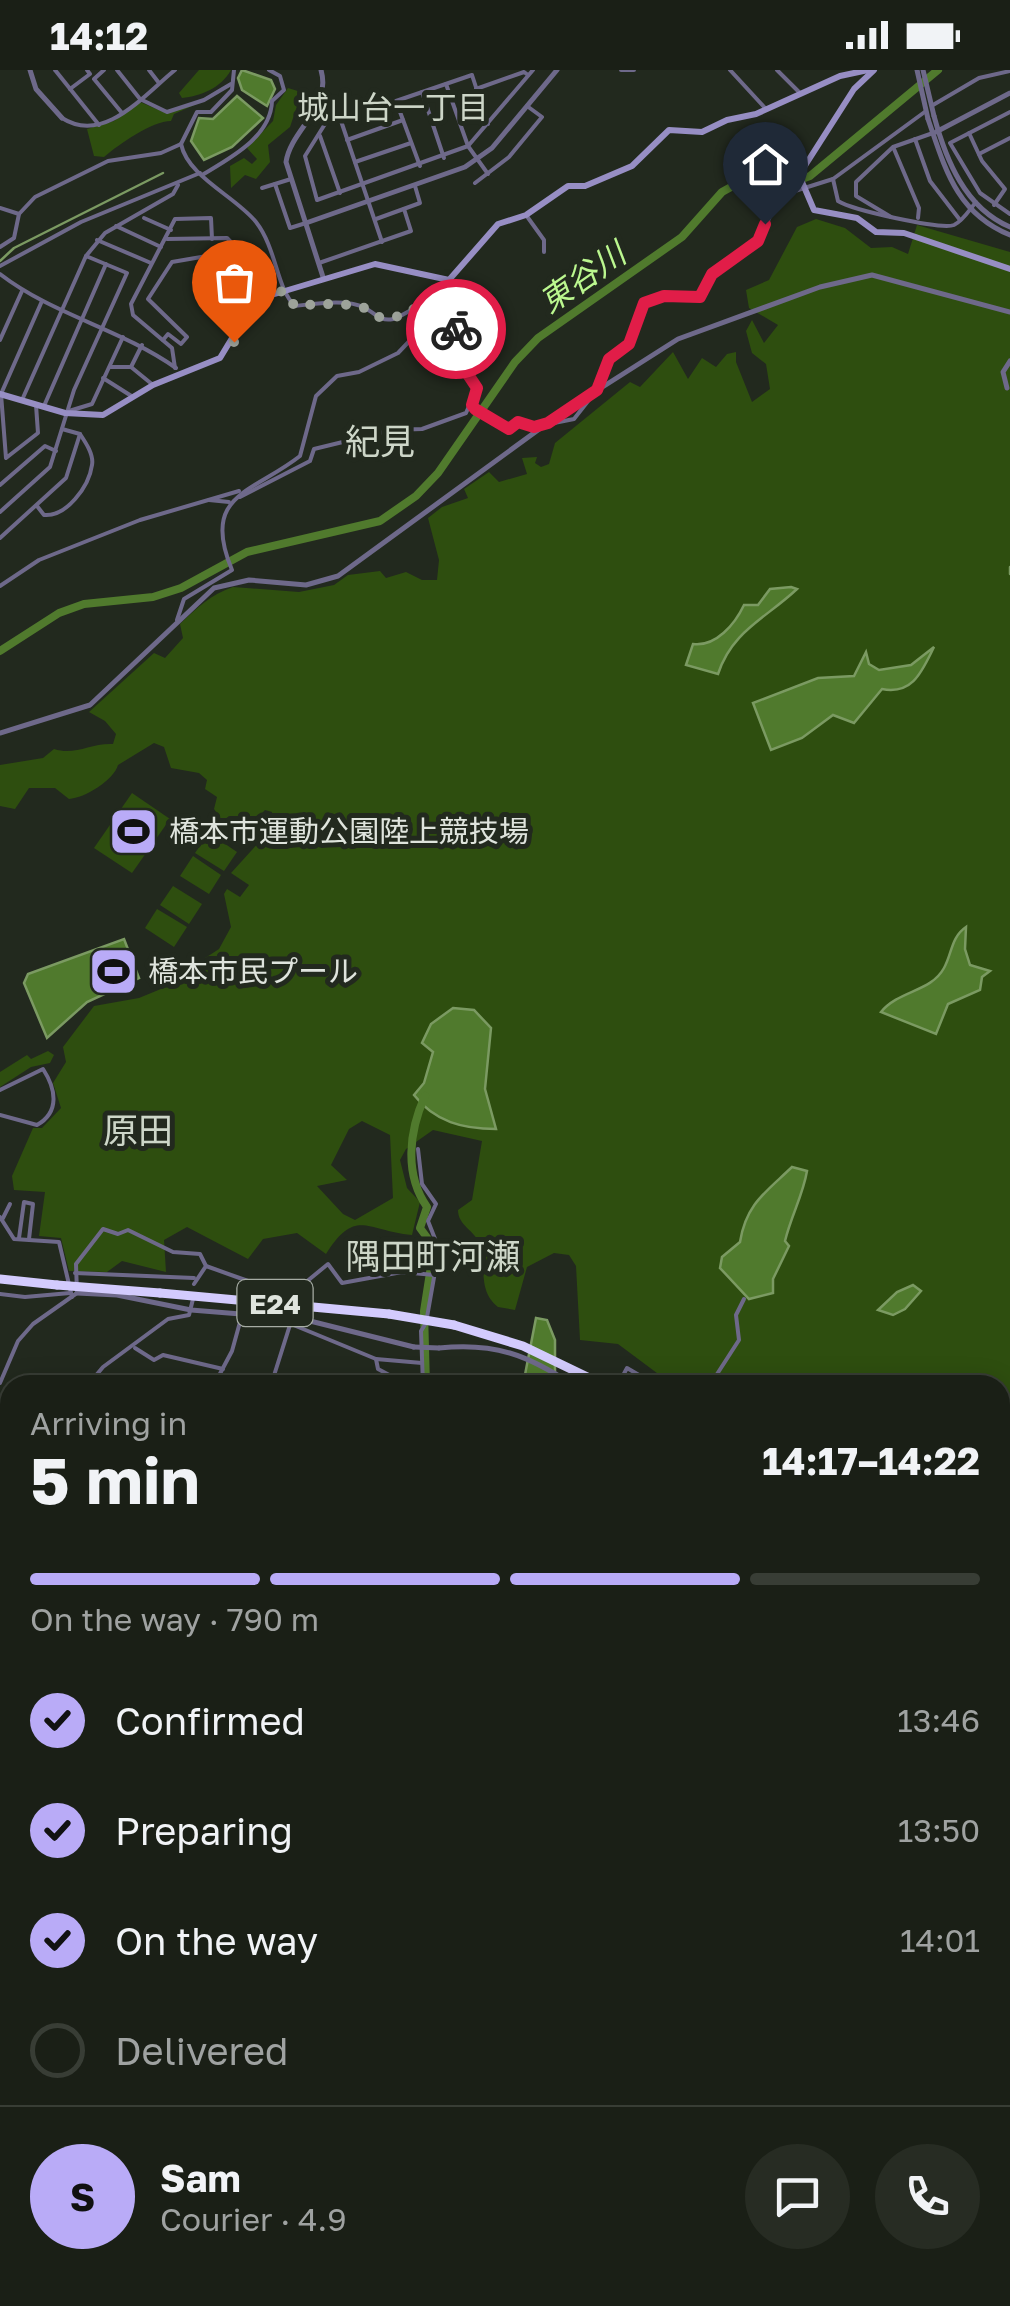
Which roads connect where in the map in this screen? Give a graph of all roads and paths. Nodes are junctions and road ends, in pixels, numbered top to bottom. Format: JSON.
{"nodes":[{"id":1,"x":55,"y":70,"type":"edge"},
{"id":2,"x":87,"y":70,"type":"edge"},
{"id":3,"x":104,"y":70,"type":"edge"},
{"id":4,"x":118,"y":70,"type":"edge"},
{"id":5,"x":149,"y":70,"type":"edge"},
{"id":6,"x":176,"y":70,"type":"edge"},
{"id":7,"x":234,"y":70,"type":"edge"},
{"id":8,"x":268,"y":70,"type":"edge"},
{"id":9,"x":321,"y":70,"type":"edge"},
{"id":10,"x":533,"y":70,"type":"edge"},
{"id":11,"x":557,"y":70,"type":"edge"},
{"id":12,"x":621,"y":70,"type":"edge"},
{"id":13,"x":634,"y":70,"type":"edge"},
{"id":14,"x":730,"y":70,"type":"edge"},
{"id":15,"x":778,"y":70,"type":"edge"},
{"id":16,"x":871,"y":70,"type":"edge"},
{"id":17,"x":920,"y":70,"type":"edge"},
{"id":18,"x":1010,"y":71,"type":"edge"},
{"id":19,"x":32,"y":72,"type":"edge"},
{"id":20,"x":528,"y":76,"type":"junction"},
{"id":21,"x":159,"y":82,"type":"junction"},
{"id":22,"x":231,"y":84,"type":"junction"},
{"id":23,"x":446,"y":84,"type":"junction"},
{"id":24,"x":70,"y":89,"type":"junction"},
{"id":25,"x":476,"y":89,"type":"junction"},
{"id":26,"x":422,"y":92,"type":"junction"},
{"id":27,"x":800,"y":93,"type":"junction"},
{"id":28,"x":1010,"y":93,"type":"edge"},
{"id":29,"x":140,"y":99,"type":"junction"},
{"id":30,"x":340,"y":100,"type":"dead end"},
{"id":31,"x":528,"y":106,"type":"junction"},
{"id":32,"x":766,"y":109,"type":"junction"},
{"id":33,"x":338,"y":112,"type":"dead end"},
{"id":34,"x":1010,"y":112,"type":"edge"},
{"id":35,"x":122,"y":113,"type":"junction"},
{"id":36,"x":62,"y":118,"type":"joint"},
{"id":37,"x":403,"y":120,"type":"junction"},
{"id":38,"x":99,"y":125,"type":"junction"},
{"id":39,"x":488,"y":125,"type":"junction"},
{"id":40,"x":936,"y":132,"type":"junction"},
{"id":41,"x":968,"y":132,"type":"junction"},
{"id":42,"x":320,"y":136,"type":"junction"},
{"id":43,"x":1010,"y":138,"type":"edge"},
{"id":44,"x":915,"y":139,"type":"junction"},
{"id":45,"x":347,"y":140,"type":"junction"},
{"id":46,"x":412,"y":143,"type":"junction"},
{"id":47,"x":180,"y":144,"type":"junction"},
{"id":48,"x":468,"y":146,"type":"junction"},
{"id":49,"x":893,"y":147,"type":"junction"},
{"id":50,"x":978,"y":154,"type":"junction"},
{"id":51,"x":444,"y":158,"type":"junction"},
{"id":52,"x":478,"y":160,"type":"junction"},
{"id":53,"x":354,"y":162,"type":"junction"},
{"id":54,"x":420,"y":166,"type":"junction"},
{"id":55,"x":201,"y":174,"type":"junction"},
{"id":56,"x":488,"y":174,"type":"junction"},
{"id":57,"x":291,"y":179,"type":"junction"},
{"id":58,"x":833,"y":179,"type":"junction"},
{"id":59,"x":475,"y":183,"type":"dead end"},
{"id":60,"x":275,"y":184,"type":"junction"},
{"id":61,"x":178,"y":185,"type":"junction"},
{"id":62,"x":362,"y":185,"type":"junction"},
{"id":63,"x":415,"y":186,"type":"junction"},
{"id":64,"x":262,"y":188,"type":"dead end"},
{"id":65,"x":804,"y":189,"type":"junction"},
{"id":66,"x":340,"y":193,"type":"junction"},
{"id":67,"x":368,"y":201,"type":"junction"},
{"id":68,"x":976,"y":202,"type":"junction"},
{"id":69,"x":994,"y":204,"type":"junction"},
{"id":70,"x":0,"y":208,"type":"edge"},
{"id":71,"x":404,"y":209,"type":"junction"},
{"id":72,"x":970,"y":209,"type":"junction"},
{"id":73,"x":20,"y":214,"type":"junction"},
{"id":74,"x":1010,"y":214,"type":"edge"},
{"id":75,"x":526,"y":215,"type":"junction"},
{"id":76,"x":891,"y":217,"type":"junction"},
{"id":77,"x":144,"y":218,"type":"dead end"},
{"id":78,"x":918,"y":218,"type":"junction"},
{"id":79,"x":374,"y":219,"type":"junction"},
{"id":80,"x":960,"y":220,"type":"junction"},
{"id":81,"x":306,"y":223,"type":"junction"},
{"id":82,"x":116,"y":226,"type":"junction"},
{"id":83,"x":1010,"y":227,"type":"edge"},
{"id":84,"x":171,"y":230,"type":"junction"},
{"id":85,"x":1010,"y":235,"type":"edge"},
{"id":86,"x":212,"y":238,"type":"junction"},
{"id":87,"x":167,"y":239,"type":"junction"},
{"id":88,"x":97,"y":240,"type":"junction"},
{"id":89,"x":382,"y":242,"type":"junction"},
{"id":90,"x":161,"y":246,"type":"junction"},
{"id":91,"x":0,"y":248,"type":"edge"},
{"id":92,"x":544,"y":252,"type":"dead end"},
{"id":93,"x":86,"y":256,"type":"junction"},
{"id":94,"x":150,"y":263,"type":"junction"},
{"id":95,"x":319,"y":263,"type":"junction"},
{"id":96,"x":106,"y":264,"type":"junction"},
{"id":97,"x":0,"y":266,"type":"edge"},
{"id":98,"x":1010,"y":269,"type":"edge"},
{"id":99,"x":0,"y":274,"type":"edge"},
{"id":100,"x":323,"y":277,"type":"junction"},
{"id":101,"x":449,"y":280,"type":"junction"},
{"id":102,"x":440,"y":290,"type":"junction"},
{"id":103,"x":22,"y":291,"type":"junction"},
{"id":104,"x":282,"y":291,"type":"junction"},
{"id":105,"x":42,"y":301,"type":"junction"},
{"id":106,"x":430,"y":307,"type":"junction"},
{"id":107,"x":62,"y":310,"type":"junction"},
{"id":108,"x":1010,"y":312,"type":"edge"},
{"id":109,"x":82,"y":319,"type":"junction"},
{"id":110,"x":103,"y":327,"type":"junction"},
{"id":111,"x":123,"y":337,"type":"junction"},
{"id":112,"x":0,"y":340,"type":"edge"},
{"id":113,"x":163,"y":340,"type":"junction"},
{"id":114,"x":142,"y":345,"type":"junction"},
{"id":115,"x":1010,"y":361,"type":"edge"},
{"id":116,"x":110,"y":367,"type":"junction"},
{"id":117,"x":131,"y":367,"type":"junction"},
{"id":118,"x":178,"y":371,"type":"junction"},
{"id":119,"x":103,"y":378,"type":"junction"},
{"id":120,"x":154,"y":385,"type":"junction"},
{"id":121,"x":1007,"y":388,"type":"dead end"},
{"id":122,"x":597,"y":390,"type":"junction"},
{"id":123,"x":0,"y":394,"type":"edge"},
{"id":124,"x":133,"y":398,"type":"junction"},
{"id":125,"x":22,"y":400,"type":"junction"},
{"id":126,"x":40,"y":406,"type":"junction"},
{"id":127,"x":473,"y":407,"type":"junction"},
{"id":128,"x":65,"y":413,"type":"junction"},
{"id":129,"x":548,"y":423,"type":"junction"},
{"id":130,"x":60,"y":428,"type":"junction"},
{"id":131,"x":80,"y":434,"type":"junction"},
{"id":132,"x":56,"y":451,"type":"junction"},
{"id":133,"x":6,"y":458,"type":"junction"},
{"id":134,"x":0,"y":463,"type":"edge"},
{"id":135,"x":0,"y":485,"type":"edge"},
{"id":136,"x":242,"y":492,"type":"junction"},
{"id":137,"x":236,"y":498,"type":"junction"},
{"id":138,"x":208,"y":500,"type":"junction"},
{"id":139,"x":229,"y":502,"type":"junction"},
{"id":140,"x":37,"y":506,"type":"junction"},
{"id":141,"x":0,"y":512,"type":"edge"},
{"id":142,"x":0,"y":538,"type":"edge"},
{"id":143,"x":0,"y":586,"type":"edge"},
{"id":144,"x":177,"y":620,"type":"junction"},
{"id":145,"x":0,"y":733,"type":"edge"},
{"id":146,"x":0,"y":1090,"type":"edge"},
{"id":147,"x":0,"y":1115,"type":"edge"},
{"id":148,"x":418,"y":1149,"type":"dead end"},
{"id":149,"x":10,"y":1204,"type":"dead end"},
{"id":150,"x":1,"y":1218,"type":"edge"},
{"id":151,"x":18,"y":1240,"type":"junction"},
{"id":152,"x":29,"y":1240,"type":"junction"},
{"id":153,"x":206,"y":1266,"type":"junction"},
{"id":154,"x":75,"y":1272,"type":"junction"},
{"id":155,"x":434,"y":1275,"type":"junction"},
{"id":156,"x":106,"y":1276,"type":"junction"},
{"id":157,"x":0,"y":1279,"type":"edge"},
{"id":158,"x":248,"y":1281,"type":"junction"},
{"id":159,"x":300,"y":1287,"type":"junction"},
{"id":160,"x":246,"y":1289,"type":"dead end"},
{"id":161,"x":102,"y":1293,"type":"junction"},
{"id":162,"x":0,"y":1294,"type":"edge"},
{"id":163,"x":73,"y":1294,"type":"junction"},
{"id":164,"x":300,"y":1294,"type":"dead end"},
{"id":165,"x":194,"y":1299,"type":"dead end"},
{"id":166,"x":744,"y":1299,"type":"dead end"},
{"id":167,"x":245,"y":1304,"type":"dead end"},
{"id":168,"x":296,"y":1308,"type":"dead end"},
{"id":169,"x":191,"y":1310,"type":"junction"},
{"id":170,"x":244,"y":1314,"type":"junction"},
{"id":171,"x":292,"y":1321,"type":"junction"},
{"id":172,"x":130,"y":1349,"type":"junction"},
{"id":173,"x":520,"y":1349,"type":"junction"},
{"id":174,"x":376,"y":1359,"type":"junction"},
{"id":175,"x":422,"y":1363,"type":"junction"},
{"id":176,"x":223,"y":1369,"type":"junction"},
{"id":177,"x":3,"y":1375,"type":"edge"},
{"id":178,"x":96,"y":1375,"type":"edge"},
{"id":179,"x":220,"y":1375,"type":"edge"},
{"id":180,"x":273,"y":1375,"type":"edge"},
{"id":181,"x":389,"y":1375,"type":"edge"},
{"id":182,"x":423,"y":1375,"type":"edge"},
{"id":183,"x":558,"y":1375,"type":"edge"},
{"id":184,"x":584,"y":1375,"type":"edge"},
{"id":185,"x":716,"y":1375,"type":"edge"}],
"edges":[{"from":1,"to":24,"type":"street"},
{"from":2,"to":24,"type":"street"},
{"from":3,"to":35,"type":"street"},
{"from":4,"to":29,"type":"street"},
{"from":5,"to":21,"type":"street"},
{"from":6,"to":21,"type":"street"},
{"from":7,"to":22,"type":"street"},
{"from":8,"to":55,"type":"street"},
{"from":9,"to":57,"type":"street"},
{"from":10,"to":20,"type":"street"},
{"from":11,"to":31,"type":"street"},
{"from":12,"to":13,"type":"street"},
{"from":14,"to":32,"type":"street"},
{"from":15,"to":27,"type":"street"},
{"from":16,"to":27,"type":"main road"},
{"from":16,"to":65,"type":"main road"},
{"from":17,"to":40,"type":"street","bridge":true},
{"from":18,"to":58,"type":"street"},
{"from":19,"to":36,"type":"street"},
{"from":20,"to":25,"type":"street"},
{"from":20,"to":39,"type":"street"},
{"from":21,"to":29,"type":"street"},
{"from":22,"to":29,"type":"street"},
{"from":22,"to":47,"type":"street"},
{"from":23,"to":25,"type":"street"},
{"from":23,"to":26,"type":"street"},
{"from":23,"to":48,"type":"street"},
{"from":24,"to":38,"type":"street"},
{"from":25,"to":39,"type":"street"},
{"from":26,"to":37,"type":"street"},
{"from":26,"to":51,"type":"street"},
{"from":27,"to":32,"type":"main road"},
{"from":28,"to":40,"type":"street"},
{"from":29,"to":35,"type":"street"},
{"from":30,"to":42,"type":"street"},
{"from":31,"to":52,"type":"street"},
{"from":31,"to":56,"type":"street"},
{"from":32,"to":75,"type":"main road"},
{"from":33,"to":45,"type":"street"},
{"from":34,"to":41,"type":"street"},
{"from":35,"to":38,"type":"street"},
{"from":36,"to":38,"type":"street"},
{"from":37,"to":45,"type":"street"},
{"from":37,"to":46,"type":"street"},
{"from":39,"to":48,"type":"street"},
{"from":40,"to":44,"type":"street"},
{"from":40,"to":68,"type":"street"},
{"from":40,"to":72,"type":"street"},
{"from":41,"to":50,"type":"street"},
{"from":41,"to":69,"type":"street"},
{"from":42,"to":66,"type":"street"},
{"from":42,"to":66,"type":"street"},
{"from":43,"to":50,"type":"street"},
{"from":44,"to":49,"type":"street"},
{"from":44,"to":80,"type":"street"},
{"from":45,"to":53,"type":"street"},
{"from":46,"to":53,"type":"street"},
{"from":46,"to":54,"type":"street"},
{"from":47,"to":55,"type":"street"},
{"from":47,"to":73,"type":"street"},
{"from":48,"to":51,"type":"street"},
{"from":48,"to":52,"type":"street"},
{"from":49,"to":76,"type":"street"},
{"from":49,"to":78,"type":"street"},
{"from":50,"to":69,"type":"street"},
{"from":51,"to":54,"type":"street"},
{"from":52,"to":56,"type":"street"},
{"from":52,"to":63,"type":"street"},
{"from":53,"to":62,"type":"street"},
{"from":54,"to":62,"type":"street"},
{"from":55,"to":61,"type":"street"},
{"from":55,"to":104,"type":"street"},
{"from":56,"to":59,"type":"street"},
{"from":57,"to":60,"type":"street"},
{"from":57,"to":81,"type":"street"},
{"from":58,"to":65,"type":"street"},
{"from":58,"to":76,"type":"street"},
{"from":60,"to":64,"type":"street"},
{"from":60,"to":81,"type":"street"},
{"from":61,"to":82,"type":"street"},
{"from":61,"to":97,"type":"street"},
{"from":62,"to":66,"type":"street"},
{"from":62,"to":67,"type":"street"},
{"from":63,"to":67,"type":"street"},
{"from":63,"to":71,"type":"street"},
{"from":65,"to":98,"type":"main road"},
{"from":65,"to":122,"type":"street"},
{"from":67,"to":79,"type":"street"},
{"from":67,"to":81,"type":"street"},
{"from":68,"to":72,"type":"street"},
{"from":68,"to":83,"type":"street"},
{"from":69,"to":74,"type":"street"},
{"from":70,"to":73,"type":"street"},
{"from":71,"to":79,"type":"street"},
{"from":71,"to":89,"type":"street"},
{"from":72,"to":80,"type":"street"},
{"from":72,"to":85,"type":"street"},
{"from":73,"to":91,"type":"street"},
{"from":75,"to":92,"type":"street"},
{"from":75,"to":101,"type":"main road"},
{"from":76,"to":78,"type":"street"},
{"from":77,"to":84,"type":"street"},
{"from":78,"to":80,"type":"street"},
{"from":79,"to":89,"type":"street"},
{"from":81,"to":95,"type":"street"},
{"from":82,"to":88,"type":"street"},
{"from":82,"to":90,"type":"street"},
{"from":84,"to":86,"type":"street"},
{"from":84,"to":87,"type":"street"},
{"from":86,"to":87,"type":"street"},
{"from":86,"to":113,"type":"street"},
{"from":87,"to":90,"type":"street"},
{"from":88,"to":93,"type":"street"},
{"from":88,"to":94,"type":"street"},
{"from":89,"to":95,"type":"street"},
{"from":90,"to":94,"type":"street"},
{"from":93,"to":96,"type":"street"},
{"from":93,"to":107,"type":"street"},
{"from":94,"to":113,"type":"street"},
{"from":95,"to":100,"type":"street"},
{"from":96,"to":109,"type":"street"},
{"from":96,"to":110,"type":"street"},
{"from":99,"to":103,"type":"street"},
{"from":100,"to":101,"type":"main road"},
{"from":100,"to":104,"type":"main road"},
{"from":101,"to":102,"type":"street"},
{"from":102,"to":106,"type":"street"},
{"from":102,"to":127,"type":"street"},
{"from":103,"to":105,"type":"street"},
{"from":103,"to":112,"type":"street"},
{"from":104,"to":106,"type":"street"},
{"from":104,"to":118,"type":"main road"},
{"from":105,"to":107,"type":"street"},
{"from":105,"to":123,"type":"street"},
{"from":106,"to":136,"type":"street"},
{"from":107,"to":109,"type":"street"},
{"from":107,"to":125,"type":"street"},
{"from":108,"to":122,"type":"street"},
{"from":109,"to":110,"type":"street"},
{"from":109,"to":126,"type":"street"},
{"from":110,"to":111,"type":"street"},
{"from":110,"to":128,"type":"street"},
{"from":111,"to":114,"type":"street"},
{"from":111,"to":116,"type":"street"},
{"from":113,"to":118,"type":"street"},
{"from":114,"to":117,"type":"street"},
{"from":114,"to":118,"type":"street"},
{"from":115,"to":121,"type":"street"},
{"from":116,"to":117,"type":"street"},
{"from":116,"to":119,"type":"street"},
{"from":117,"to":120,"type":"street"},
{"from":118,"to":120,"type":"main road"},
{"from":119,"to":124,"type":"street"},
{"from":119,"to":128,"type":"street"},
{"from":120,"to":124,"type":"main road"},
{"from":122,"to":129,"type":"street"},
{"from":122,"to":129,"type":"street"},
{"from":123,"to":125,"type":"main road"},
{"from":123,"to":133,"type":"street"},
{"from":124,"to":128,"type":"main road"},
{"from":125,"to":126,"type":"main road"},
{"from":126,"to":128,"type":"main road"},
{"from":126,"to":133,"type":"street"},
{"from":127,"to":129,"type":"street"},
{"from":127,"to":137,"type":"street"},
{"from":128,"to":130,"type":"street"},
{"from":129,"to":144,"type":"street"},
{"from":130,"to":131,"type":"street"},
{"from":130,"to":132,"type":"street"},
{"from":131,"to":140,"type":"street"},
{"from":131,"to":140,"type":"street"},
{"from":132,"to":135,"type":"street"},
{"from":132,"to":141,"type":"street"},
{"from":133,"to":134,"type":"street"},
{"from":136,"to":137,"type":"street"},
{"from":136,"to":138,"type":"street"},
{"from":137,"to":139,"type":"street"},
{"from":138,"to":139,"type":"street"},
{"from":138,"to":143,"type":"street"},
{"from":139,"to":144,"type":"street"},
{"from":140,"to":142,"type":"street"},
{"from":144,"to":145,"type":"street"},
{"from":146,"to":147,"type":"street"},
{"from":148,"to":155,"type":"street"},
{"from":149,"to":150,"type":"street"},
{"from":150,"to":151,"type":"street"},
{"from":151,"to":152,"type":"street"},
{"from":151,"to":152,"type":"street"},
{"from":152,"to":163,"type":"street"},
{"from":153,"to":154,"type":"street"},
{"from":153,"to":156,"type":"street"},
{"from":153,"to":158,"type":"street"},
{"from":154,"to":156,"type":"street"},
{"from":154,"to":163,"type":"street"},
{"from":155,"to":159,"type":"street"},
{"from":155,"to":175,"type":"street"},
{"from":156,"to":161,"type":"street"},
{"from":157,"to":173,"type":"highway","number":"E24","bridge":true},
{"from":158,"to":159,"type":"street"},
{"from":158,"to":160,"type":"street"},
{"from":159,"to":164,"type":"street"},
{"from":161,"to":163,"type":"street"},
{"from":161,"to":169,"type":"street"},
{"from":162,"to":163,"type":"street"},
{"from":163,"to":177,"type":"street"},
{"from":165,"to":169,"type":"street"},
{"from":166,"to":185,"type":"street"},
{"from":167,"to":170,"type":"street"},
{"from":168,"to":171,"type":"street"},
{"from":169,"to":170,"type":"street"},
{"from":169,"to":172,"type":"street"},
{"from":170,"to":171,"type":"street"},
{"from":170,"to":176,"type":"street"},
{"from":171,"to":173,"type":"street","bridge":true},
{"from":171,"to":174,"type":"street"},
{"from":171,"to":180,"type":"street"},
{"from":172,"to":176,"type":"street"},
{"from":172,"to":178,"type":"street"},
{"from":173,"to":183,"type":"street"},
{"from":173,"to":184,"type":"highway","number":"E24"},
{"from":174,"to":175,"type":"street"},
{"from":174,"to":181,"type":"street"},
{"from":175,"to":182,"type":"street"},
{"from":176,"to":179,"type":"street"}]}
